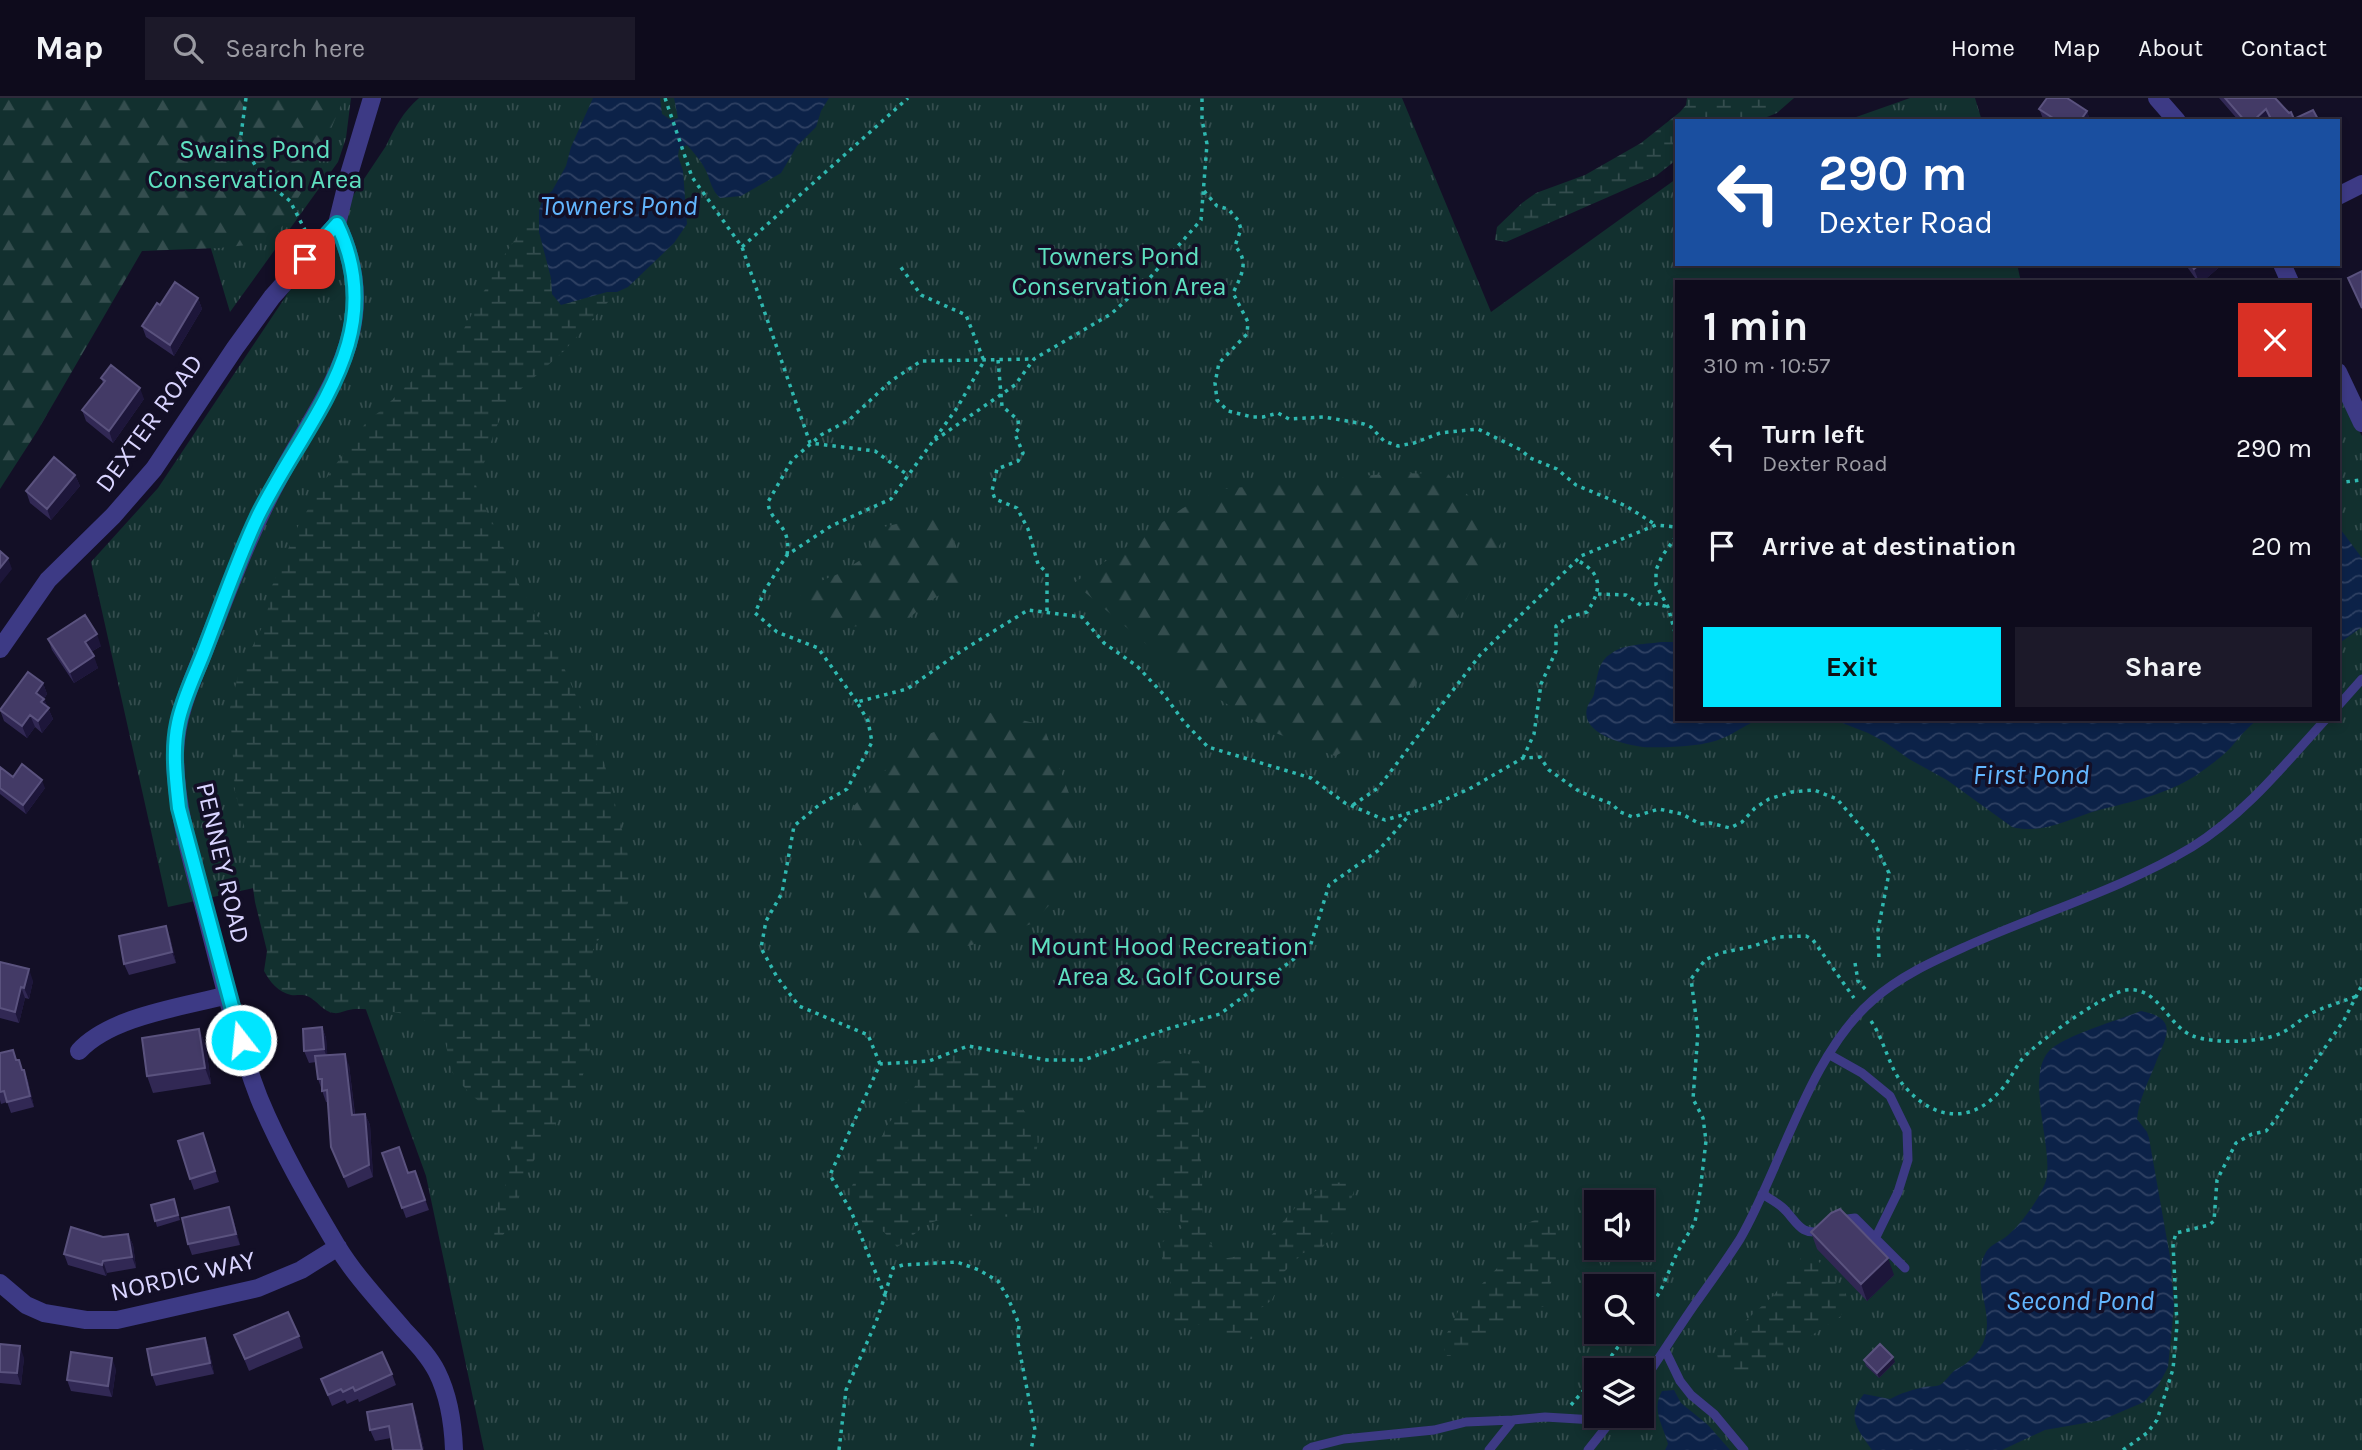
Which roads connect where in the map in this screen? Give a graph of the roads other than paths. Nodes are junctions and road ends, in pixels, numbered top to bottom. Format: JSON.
{"nodes":[{"id":1,"x":372,"y":98,"type":"edge"},
{"id":2,"x":2157,"y":98,"type":"edge"},
{"id":3,"x":2175,"y":119,"type":"edge"},
{"id":4,"x":2362,"y":184,"type":"edge"},
{"id":5,"x":2340,"y":194,"type":"edge"},
{"id":6,"x":337,"y":224,"type":"junction"},
{"id":7,"x":2340,"y":376,"type":"edge"},
{"id":8,"x":2362,"y":423,"type":"edge"},
{"id":9,"x":0,"y":649,"type":"edge"},
{"id":10,"x":2362,"y":679,"type":"edge"},
{"id":11,"x":2340,"y":704,"type":"edge"},
{"id":12,"x":2324,"y":721,"type":"edge"},
{"id":13,"x":228,"y":995,"type":"junction"},
{"id":14,"x":79,"y":1051,"type":"dead end"},
{"id":15,"x":1830,"y":1055,"type":"junction"},
{"id":16,"x":1762,"y":1194,"type":"junction"},
{"id":17,"x":1875,"y":1239,"type":"junction"},
{"id":18,"x":338,"y":1247,"type":"junction"},
{"id":19,"x":1905,"y":1268,"type":"dead end"},
{"id":20,"x":0,"y":1283,"type":"edge"},
{"id":21,"x":1665,"y":1350,"type":"junction"},
{"id":22,"x":1654,"y":1366,"type":"edge"},
{"id":23,"x":1584,"y":1418,"type":"edge"},
{"id":24,"x":1513,"y":1420,"type":"junction"},
{"id":25,"x":1605,"y":1428,"type":"edge"},
{"id":26,"x":454,"y":1450,"type":"edge"},
{"id":27,"x":1307,"y":1450,"type":"edge"},
{"id":28,"x":1489,"y":1450,"type":"edge"},
{"id":29,"x":1588,"y":1450,"type":"edge"},
{"id":30,"x":1744,"y":1450,"type":"edge"}],
"edges":[{"from":1,"to":6,"type":"street"},
{"from":2,"to":3,"type":"street"},
{"from":4,"to":5,"type":"street"},
{"from":6,"to":9,"type":"street","name":"DEXTER ROAD"},
{"from":6,"to":13,"type":"street","name":"PENNEY ROAD"},
{"from":7,"to":8,"type":"street"},
{"from":10,"to":11,"type":"lane"},
{"from":12,"to":15,"type":"lane"},
{"from":13,"to":14,"type":"street"},
{"from":13,"to":18,"type":"street","name":"PENNEY ROAD"},
{"from":15,"to":16,"type":"lane"},
{"from":15,"to":17,"type":"lane"},
{"from":16,"to":17,"type":"lane"},
{"from":16,"to":21,"type":"lane"},
{"from":17,"to":19,"type":"lane"},
{"from":18,"to":20,"type":"street","name":"NORDIC WAY"},
{"from":18,"to":26,"type":"street","name":"PENNEY ROAD"},
{"from":21,"to":22,"type":"lane"},
{"from":21,"to":30,"type":"lane"},
{"from":23,"to":24,"type":"lane"},
{"from":24,"to":27,"type":"lane"},
{"from":24,"to":28,"type":"lane"},
{"from":25,"to":29,"type":"lane"}]}
